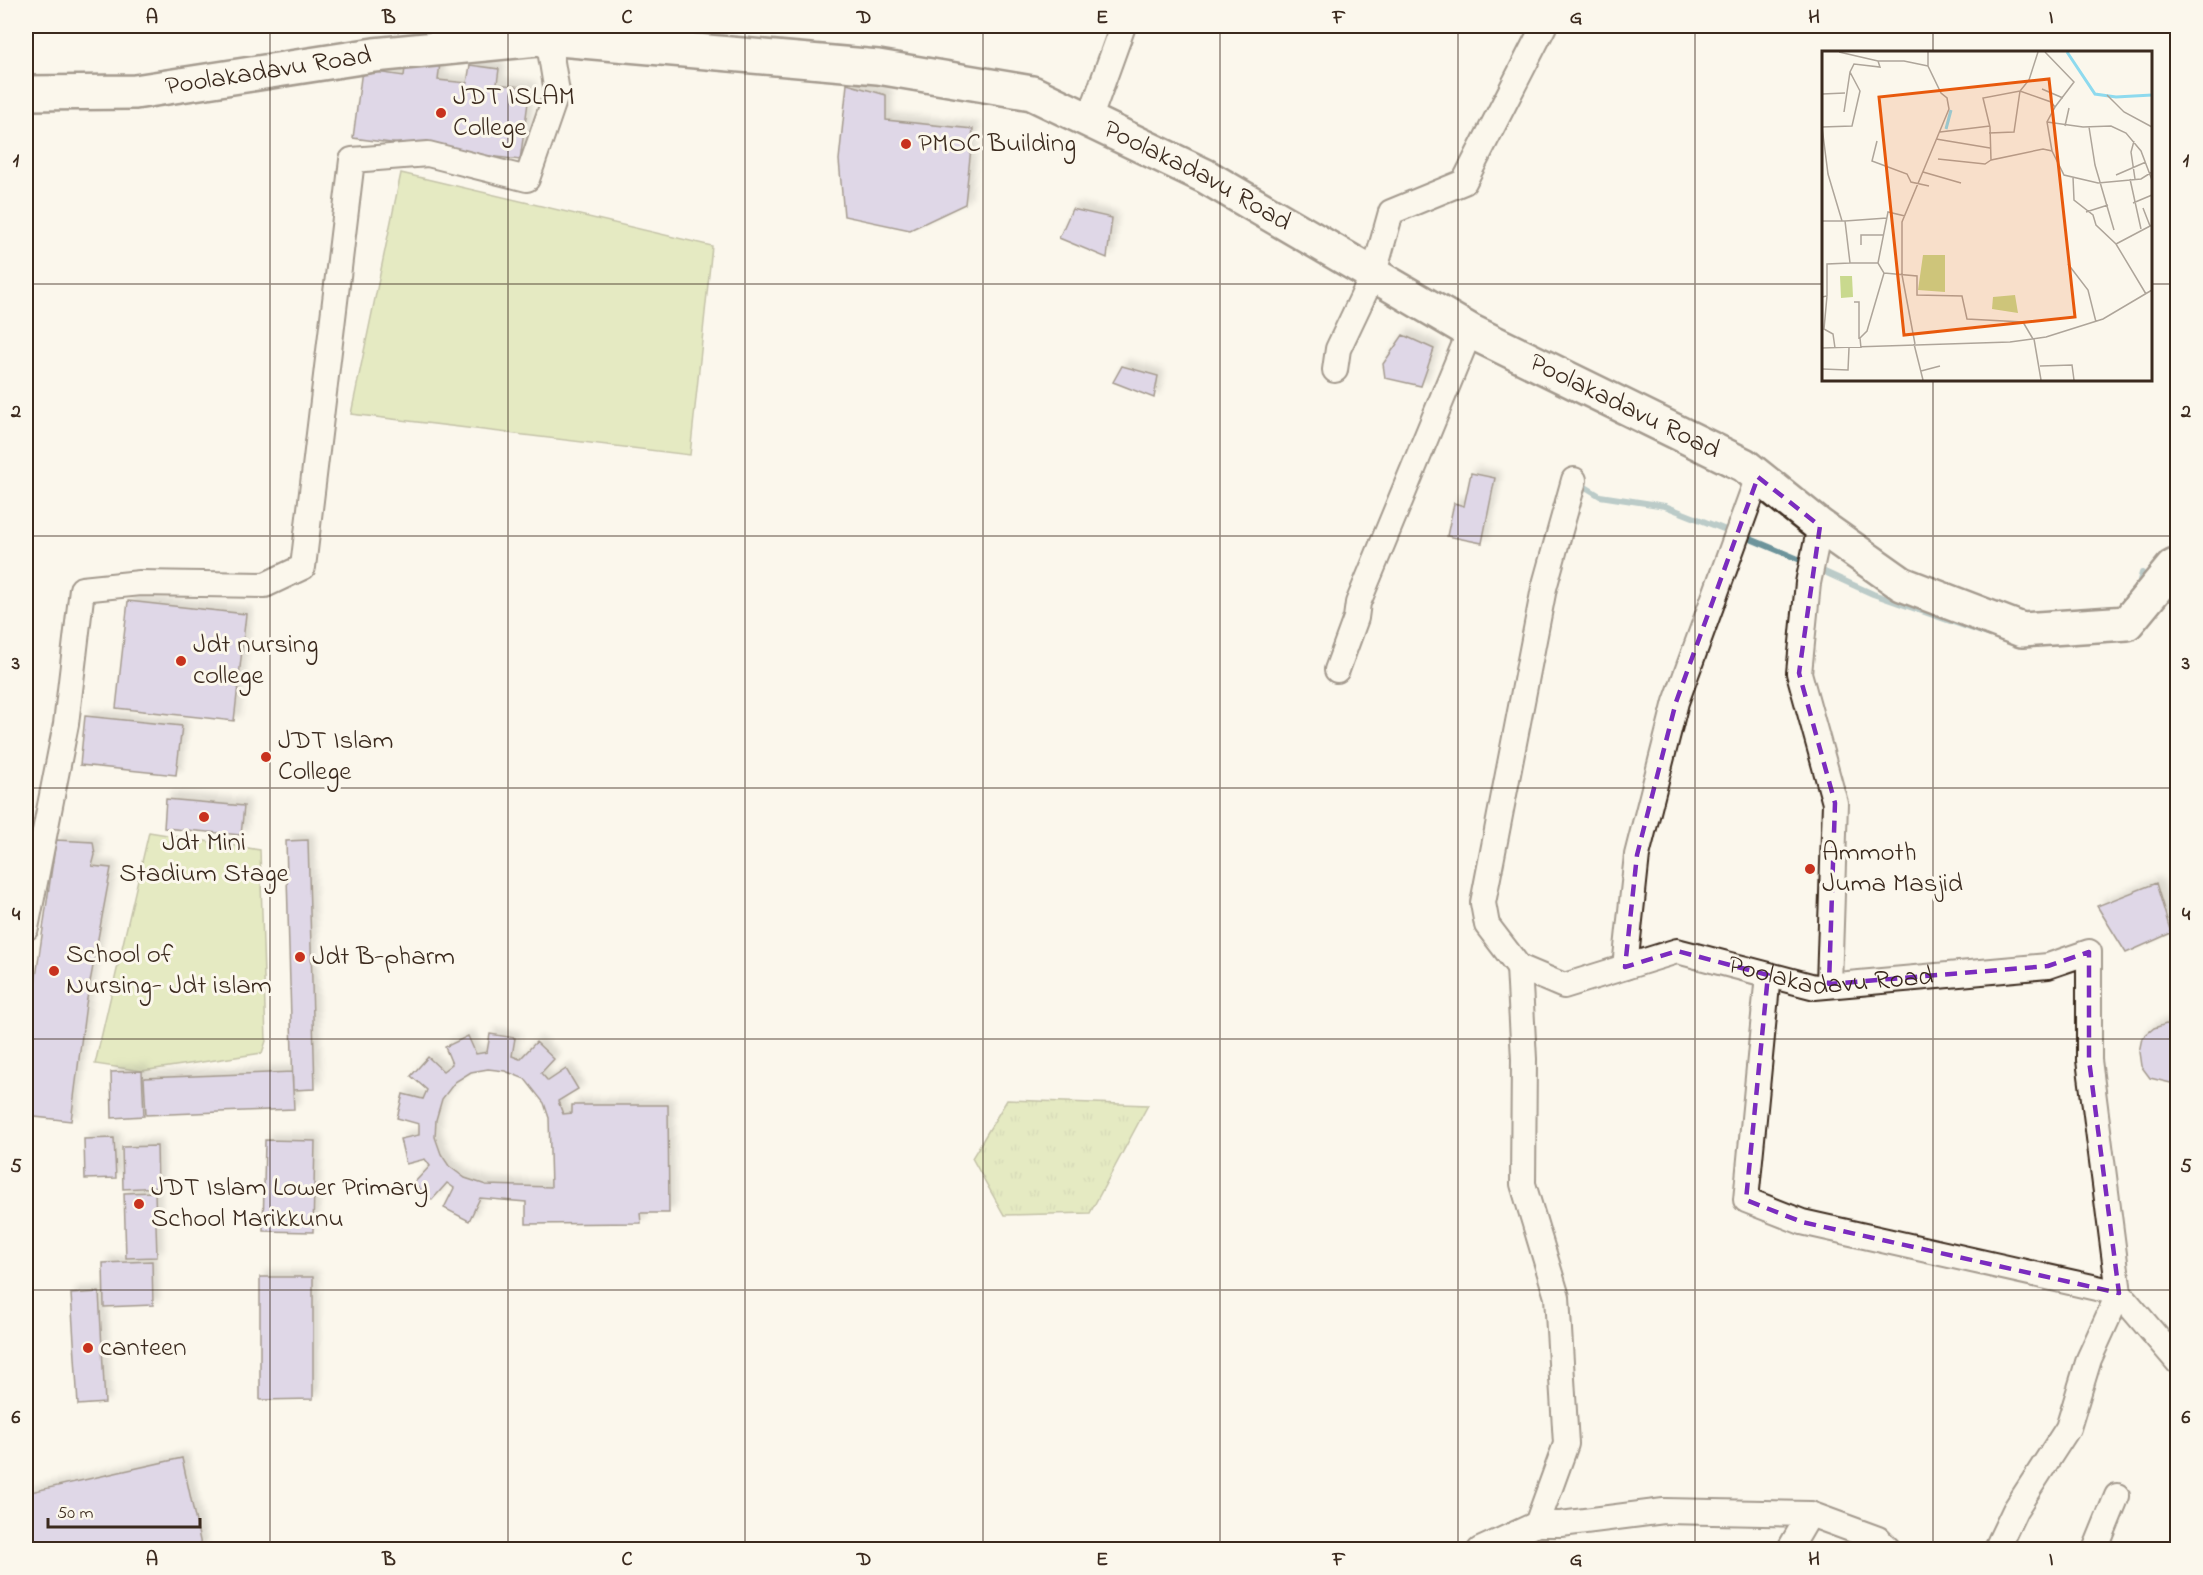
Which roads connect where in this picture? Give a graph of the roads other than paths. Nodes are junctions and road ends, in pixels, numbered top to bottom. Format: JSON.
{"nodes":[{"id":1,"x":1123,"y":26,"type":"edge"},
{"id":2,"x":1544,"y":26,"type":"edge"},
{"id":3,"x":549,"y":32,"type":"edge"},
{"id":4,"x":26,"y":93,"type":"edge"},
{"id":5,"x":1089,"y":120,"type":"junction"},
{"id":6,"x":1374,"y":273,"type":"junction"},
{"id":7,"x":1470,"y":330,"type":"junction"},
{"id":8,"x":1335,"y":370,"type":"dead end"},
{"id":9,"x":1758,"y":477,"type":"junction"},
{"id":10,"x":1574,"y":480,"type":"dead end"},
{"id":11,"x":1820,"y":526,"type":"junction"},
{"id":12,"x":2178,"y":565,"type":"edge"},
{"id":13,"x":1337,"y":670,"type":"dead end"},
{"id":14,"x":26,"y":928,"type":"edge"},
{"id":15,"x":1519,"y":967,"type":"junction"},
{"id":16,"x":1625,"y":967,"type":"junction"},
{"id":17,"x":1768,"y":975,"type":"junction"},
{"id":18,"x":1829,"y":984,"type":"junction"},
{"id":19,"x":2119,"y":1293,"type":"junction"},
{"id":20,"x":2178,"y":1362,"type":"edge"},
{"id":21,"x":2117,"y":1496,"type":"dead end"},
{"id":22,"x":1810,"y":1514,"type":"junction"},
{"id":23,"x":1537,"y":1524,"type":"junction"},
{"id":24,"x":1480,"y":1550,"type":"edge"},
{"id":25,"x":1790,"y":1550,"type":"edge"},
{"id":26,"x":1889,"y":1550,"type":"edge"},
{"id":27,"x":1996,"y":1550,"type":"edge"},
{"id":28,"x":2095,"y":1550,"type":"edge"}],
"edges":[{"from":1,"to":5,"type":"street"},
{"from":2,"to":6,"type":"street"},
{"from":3,"to":4,"type":"street","name":"Poolakadavu Road"},
{"from":3,"to":5,"type":"street","name":"Poolakadavu Road"},
{"from":3,"to":14,"type":"street"},
{"from":5,"to":6,"type":"street","name":"Poolakadavu Road"},
{"from":6,"to":7,"type":"street","name":"Poolakadavu Road"},
{"from":6,"to":8,"type":"street"},
{"from":7,"to":9,"type":"street","name":"Poolakadavu Road"},
{"from":7,"to":13,"type":"street"},
{"from":9,"to":11,"type":"street","name":"Poolakadavu Road"},
{"from":9,"to":16,"type":"street"},
{"from":10,"to":15,"type":"street"},
{"from":11,"to":12,"type":"street","name":"Poolakadavu Road"},
{"from":11,"to":18,"type":"street"},
{"from":15,"to":16,"type":"street","name":"Poolakadavu Road"},
{"from":15,"to":23,"type":"street"},
{"from":16,"to":17,"type":"street","name":"Poolakadavu Road"},
{"from":17,"to":18,"type":"street","name":"Poolakadavu Road"},
{"from":17,"to":19,"type":"street"},
{"from":18,"to":19,"type":"street","name":"Poolakadavu Road"},
{"from":19,"to":20,"type":"street"},
{"from":19,"to":27,"type":"street"},
{"from":21,"to":28,"type":"street"},
{"from":22,"to":23,"type":"street"},
{"from":22,"to":25,"type":"street"},
{"from":22,"to":26,"type":"street"},
{"from":23,"to":24,"type":"street"}]}
